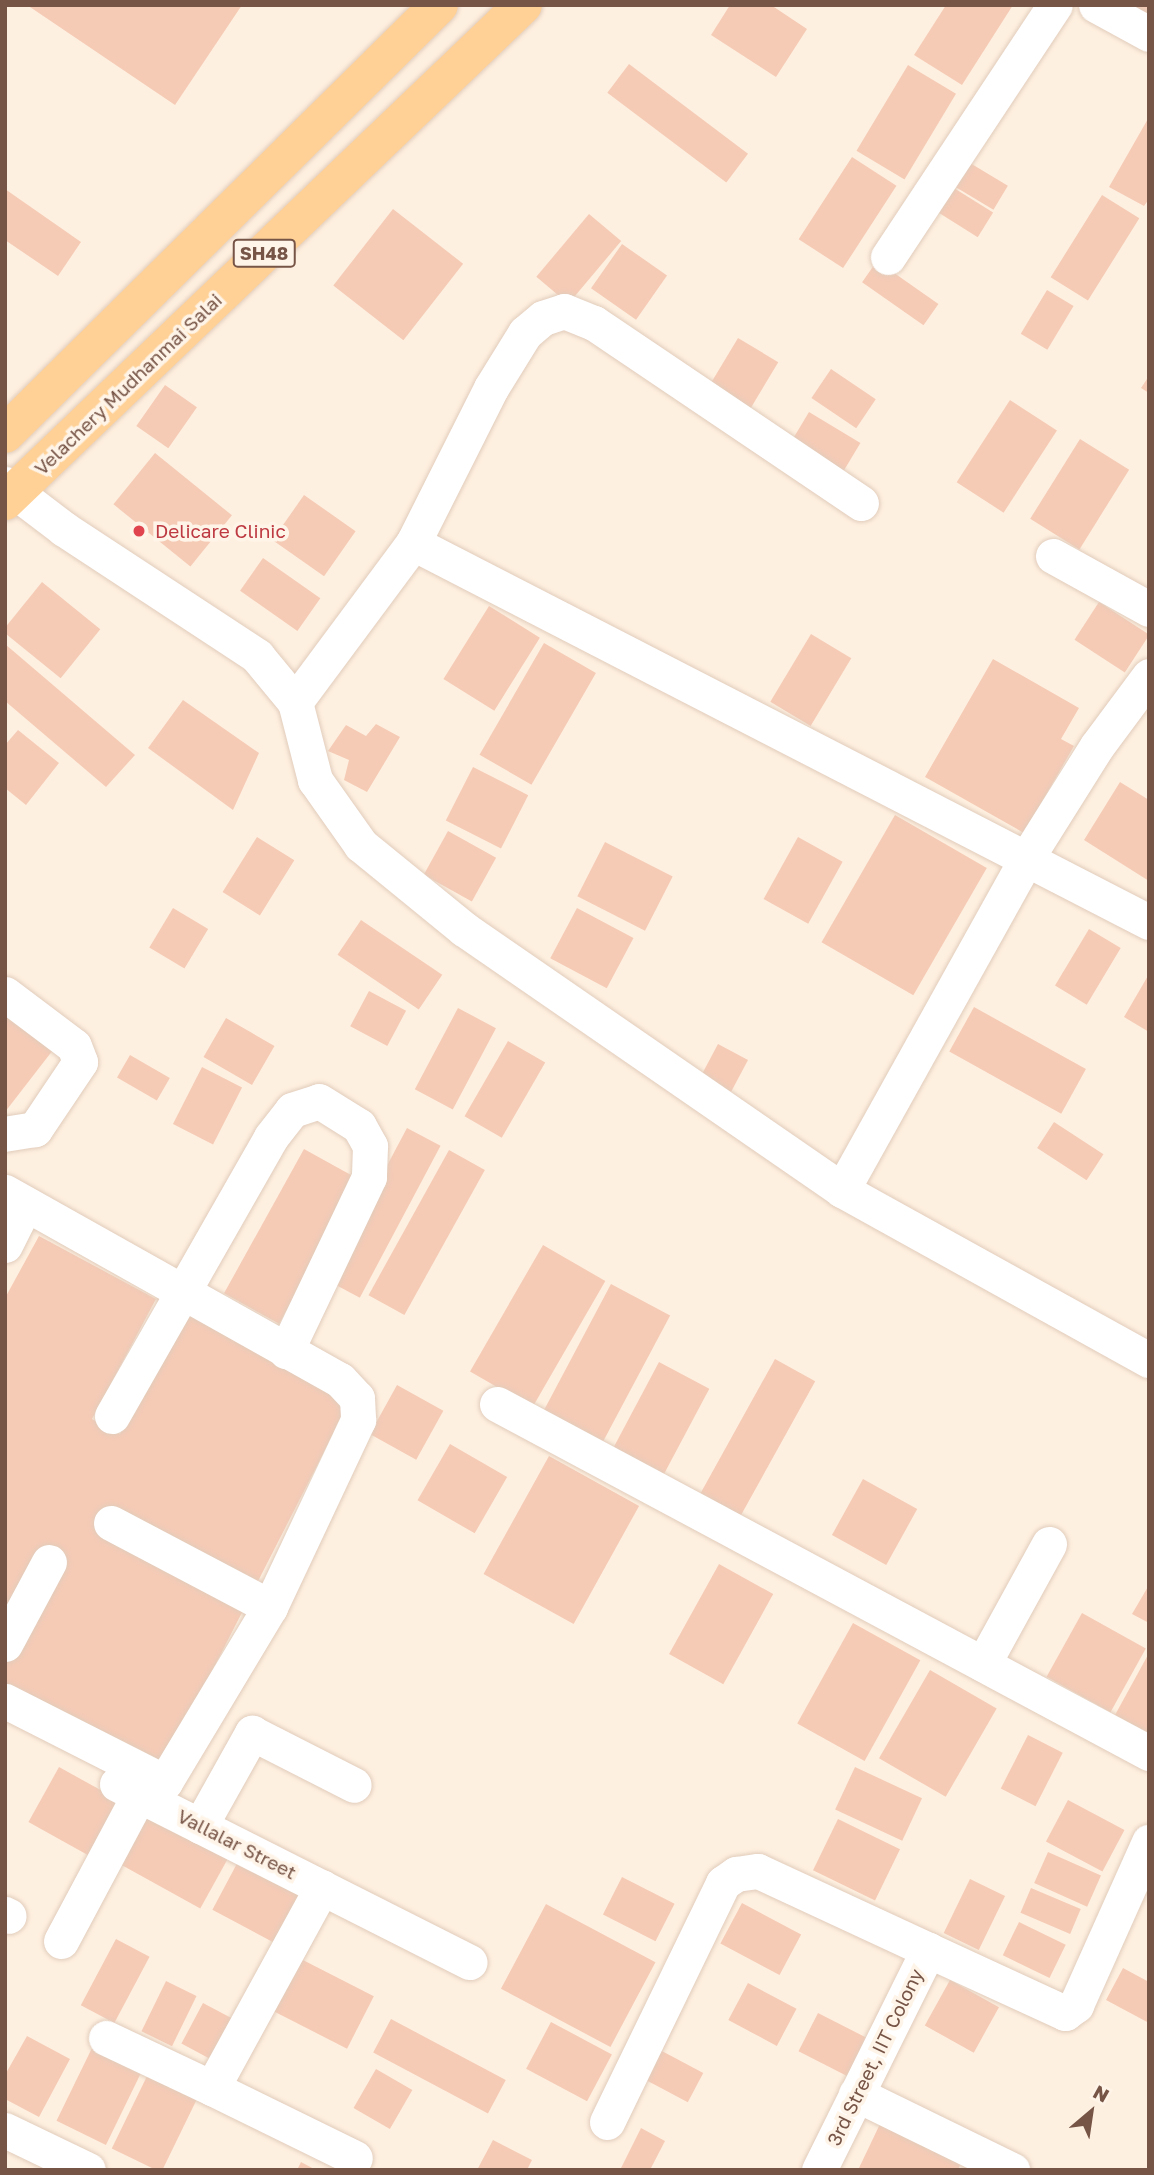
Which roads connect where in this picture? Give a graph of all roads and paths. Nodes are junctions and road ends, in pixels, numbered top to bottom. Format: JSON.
{"nodes":[{"id":1,"x":439,"y":5,"type":"edge"},
{"id":2,"x":523,"y":5,"type":"edge"},
{"id":3,"x":1055,"y":5,"type":"edge"},
{"id":4,"x":1096,"y":5,"type":"edge"},
{"id":5,"x":1149,"y":34,"type":"edge"},
{"id":6,"x":888,"y":257,"type":"dead end"},
{"id":7,"x":5,"y":434,"type":"edge"},
{"id":8,"x":8,"y":492,"type":"edge"},
{"id":9,"x":861,"y":503,"type":"dead end"},
{"id":10,"x":413,"y":543,"type":"junction"},
{"id":11,"x":1053,"y":556,"type":"dead end"},
{"id":12,"x":1149,"y":609,"type":"edge"},
{"id":13,"x":1149,"y":676,"type":"edge"},
{"id":14,"x":295,"y":702,"type":"junction"},
{"id":15,"x":1026,"y":859,"type":"junction"},
{"id":16,"x":1149,"y":922,"type":"edge"},
{"id":17,"x":5,"y":993,"type":"edge"},
{"id":18,"x":5,"y":1134,"type":"edge"},
{"id":19,"x":842,"y":1190,"type":"junction"},
{"id":20,"x":15,"y":1198,"type":"edge"},
{"id":21,"x":5,"y":1245,"type":"edge"},
{"id":22,"x":181,"y":1294,"type":"junction"},
{"id":23,"x":286,"y":1351,"type":"junction"},
{"id":24,"x":1149,"y":1360,"type":"edge"},
{"id":25,"x":497,"y":1404,"type":"dead end"},
{"id":26,"x":112,"y":1416,"type":"dead end"},
{"id":27,"x":111,"y":1523,"type":"dead end"},
{"id":28,"x":1049,"y":1544,"type":"dead end"},
{"id":29,"x":49,"y":1562,"type":"dead end"},
{"id":30,"x":270,"y":1606,"type":"junction"},
{"id":31,"x":5,"y":1644,"type":"edge"},
{"id":32,"x":983,"y":1664,"type":"junction"},
{"id":33,"x":5,"y":1700,"type":"edge"},
{"id":34,"x":5,"y":1726,"type":"edge"},
{"id":35,"x":1149,"y":1753,"type":"edge"},
{"id":36,"x":354,"y":1785,"type":"dead end"},
{"id":37,"x":139,"y":1795,"type":"junction"},
{"id":38,"x":200,"y":1826,"type":"junction"},
{"id":39,"x":1149,"y":1842,"type":"edge"},
{"id":40,"x":322,"y":1887,"type":"junction"},
{"id":41,"x":61,"y":1941,"type":"dead end"},
{"id":42,"x":928,"y":1950,"type":"junction"},
{"id":43,"x":470,"y":1962,"type":"dead end"},
{"id":44,"x":106,"y":2038,"type":"dead end"},
{"id":45,"x":212,"y":2088,"type":"junction"},
{"id":46,"x":856,"y":2094,"type":"junction"},
{"id":47,"x":607,"y":2122,"type":"dead end"},
{"id":48,"x":5,"y":2130,"type":"edge"},
{"id":49,"x":355,"y":2158,"type":"dead end"},
{"id":50,"x":46,"y":2161,"type":"edge"},
{"id":51,"x":88,"y":2170,"type":"edge"},
{"id":52,"x":818,"y":2170,"type":"edge"},
{"id":53,"x":1012,"y":2170,"type":"edge"}],
"edges":[{"from":1,"to":7,"type":"main road","number":"SH48"},
{"from":2,"to":8,"type":"main road","name":"Velachery Mudhanmai Salai","number":"SH48"},
{"from":3,"to":6,"type":"street"},
{"from":4,"to":5,"type":"street"},
{"from":8,"to":14,"type":"street"},
{"from":9,"to":10,"type":"street"},
{"from":10,"to":14,"type":"street"},
{"from":10,"to":15,"type":"street"},
{"from":11,"to":12,"type":"street"},
{"from":13,"to":15,"type":"street"},
{"from":14,"to":19,"type":"street"},
{"from":15,"to":16,"type":"street"},
{"from":15,"to":19,"type":"street"},
{"from":17,"to":18,"type":"street"},
{"from":19,"to":24,"type":"street"},
{"from":20,"to":21,"type":"street"},
{"from":20,"to":22,"type":"street"},
{"from":22,"to":23,"type":"street"},
{"from":22,"to":23,"type":"street"},
{"from":22,"to":26,"type":"street"},
{"from":23,"to":30,"type":"street"},
{"from":25,"to":32,"type":"street"},
{"from":27,"to":30,"type":"street"},
{"from":28,"to":32,"type":"street"},
{"from":29,"to":31,"type":"street"},
{"from":30,"to":33,"type":"street"},
{"from":32,"to":35,"type":"street"},
{"from":34,"to":37,"type":"street","name":"Vallalar Street"},
{"from":36,"to":38,"type":"street"},
{"from":37,"to":38,"type":"street","name":"Vallalar Street"},
{"from":37,"to":41,"type":"street"},
{"from":38,"to":40,"type":"street","name":"Vallalar Street"},
{"from":39,"to":42,"type":"street","name":"3rd Street, IIT Colony"},
{"from":40,"to":43,"type":"street","name":"Vallalar Street"},
{"from":40,"to":45,"type":"street"},
{"from":42,"to":46,"type":"street","name":"3rd Street, IIT Colony"},
{"from":42,"to":47,"type":"street"},
{"from":44,"to":45,"type":"street"},
{"from":45,"to":49,"type":"street"},
{"from":46,"to":52,"type":"street","name":"3rd Street, IIT Colony"},
{"from":46,"to":53,"type":"street"},
{"from":48,"to":50,"type":"street"},
{"from":50,"to":51,"type":"street"}]}
